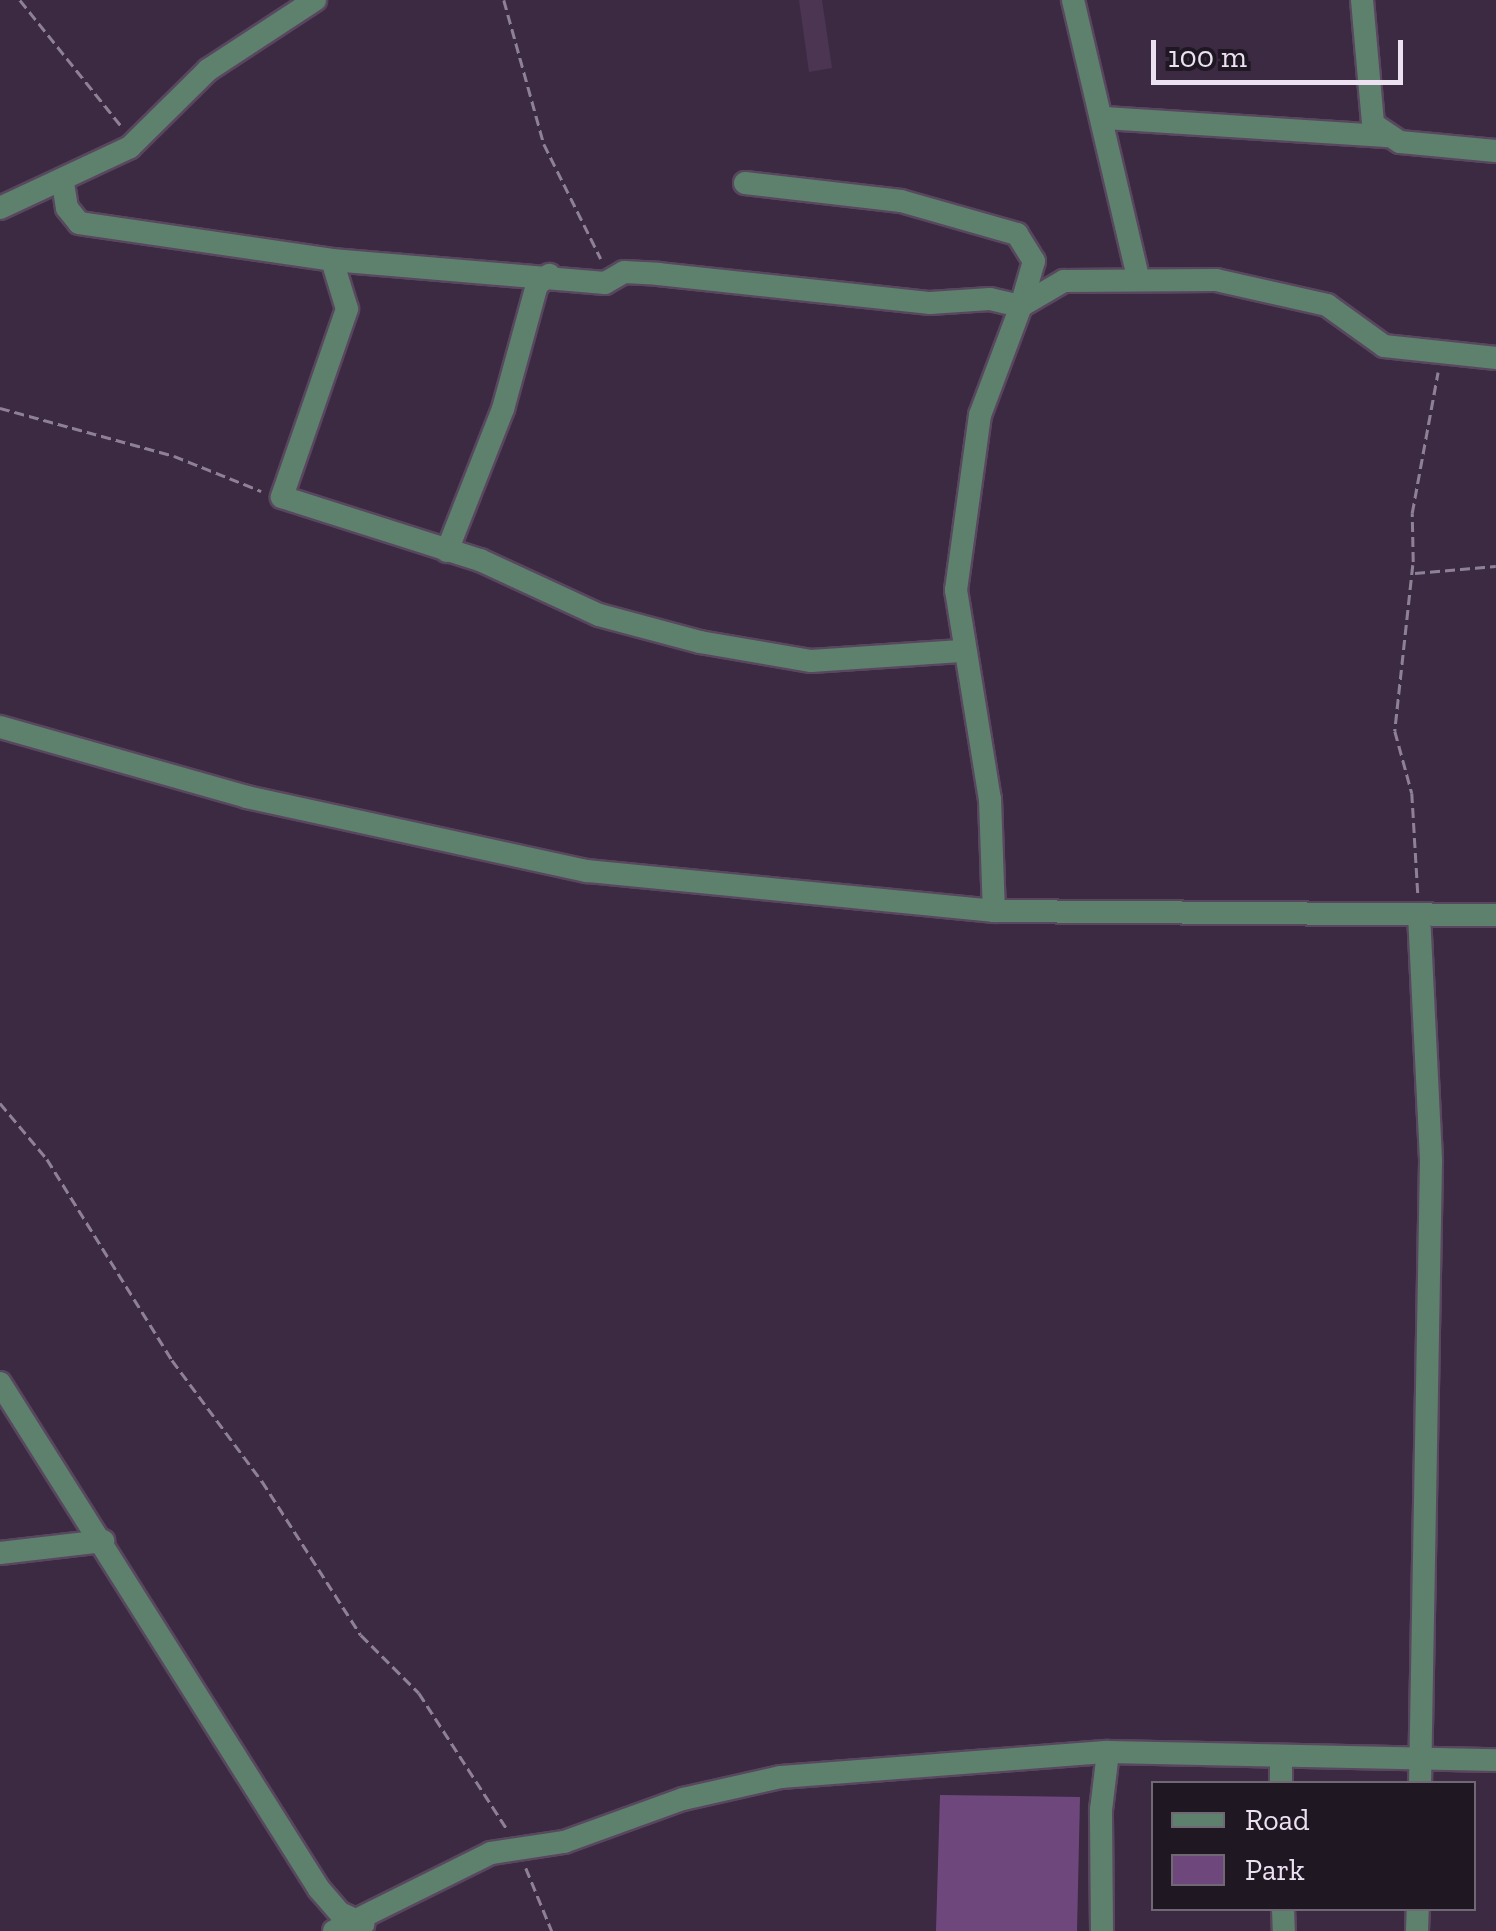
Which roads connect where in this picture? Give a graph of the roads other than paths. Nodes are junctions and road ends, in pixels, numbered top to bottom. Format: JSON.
{"nodes":[{"id":1,"x":315,"y":0,"type":"edge"},
{"id":2,"x":1073,"y":0,"type":"edge"},
{"id":3,"x":1362,"y":0,"type":"edge"},
{"id":4,"x":1105,"y":118,"type":"junction"},
{"id":5,"x":1385,"y":136,"type":"junction"},
{"id":6,"x":1496,"y":151,"type":"edge"},
{"id":7,"x":63,"y":183,"type":"junction"},
{"id":8,"x":745,"y":183,"type":"dead end"},
{"id":9,"x":0,"y":208,"type":"edge"},
{"id":10,"x":332,"y":260,"type":"junction"},
{"id":11,"x":549,"y":274,"type":"junction"},
{"id":12,"x":1138,"y":277,"type":"junction"},
{"id":13,"x":1021,"y":306,"type":"junction"},
{"id":14,"x":1496,"y":358,"type":"edge"},
{"id":15,"x":447,"y":551,"type":"junction"},
{"id":16,"x":961,"y":651,"type":"junction"},
{"id":17,"x":0,"y":727,"type":"edge"},
{"id":18,"x":994,"y":911,"type":"junction"},
{"id":19,"x":1419,"y":914,"type":"junction"},
{"id":20,"x":1496,"y":915,"type":"edge"},
{"id":21,"x":0,"y":1383,"type":"edge"},
{"id":22,"x":103,"y":1542,"type":"junction"},
{"id":23,"x":0,"y":1553,"type":"edge"},
{"id":24,"x":1108,"y":1752,"type":"junction"},
{"id":25,"x":1281,"y":1756,"type":"junction"},
{"id":26,"x":1421,"y":1758,"type":"junction"},
{"id":27,"x":1496,"y":1760,"type":"edge"},
{"id":28,"x":1281,"y":1781,"type":"edge"},
{"id":29,"x":1420,"y":1781,"type":"edge"},
{"id":30,"x":365,"y":1924,"type":"edge"},
{"id":31,"x":334,"y":1931,"type":"edge"},
{"id":32,"x":1102,"y":1931,"type":"edge"}],
"edges":[{"from":1,"to":7,"type":"street"},
{"from":2,"to":4,"type":"street"},
{"from":3,"to":5,"type":"street"},
{"from":4,"to":5,"type":"street"},
{"from":4,"to":12,"type":"street"},
{"from":5,"to":6,"type":"street"},
{"from":7,"to":9,"type":"street"},
{"from":7,"to":10,"type":"street"},
{"from":8,"to":13,"type":"street"},
{"from":10,"to":11,"type":"street"},
{"from":10,"to":15,"type":"street"},
{"from":11,"to":13,"type":"street"},
{"from":11,"to":15,"type":"street"},
{"from":12,"to":13,"type":"street"},
{"from":12,"to":14,"type":"street"},
{"from":13,"to":16,"type":"street"},
{"from":15,"to":16,"type":"street"},
{"from":16,"to":18,"type":"street"},
{"from":17,"to":18,"type":"street"},
{"from":18,"to":19,"type":"street"},
{"from":19,"to":20,"type":"street"},
{"from":19,"to":26,"type":"street"},
{"from":21,"to":22,"type":"street"},
{"from":22,"to":23,"type":"street"},
{"from":22,"to":30,"type":"street"},
{"from":24,"to":25,"type":"street"},
{"from":24,"to":30,"type":"street"},
{"from":24,"to":32,"type":"street"},
{"from":25,"to":26,"type":"street"},
{"from":25,"to":28,"type":"street"},
{"from":26,"to":27,"type":"street"},
{"from":26,"to":29,"type":"street"},
{"from":30,"to":31,"type":"street"}]}
